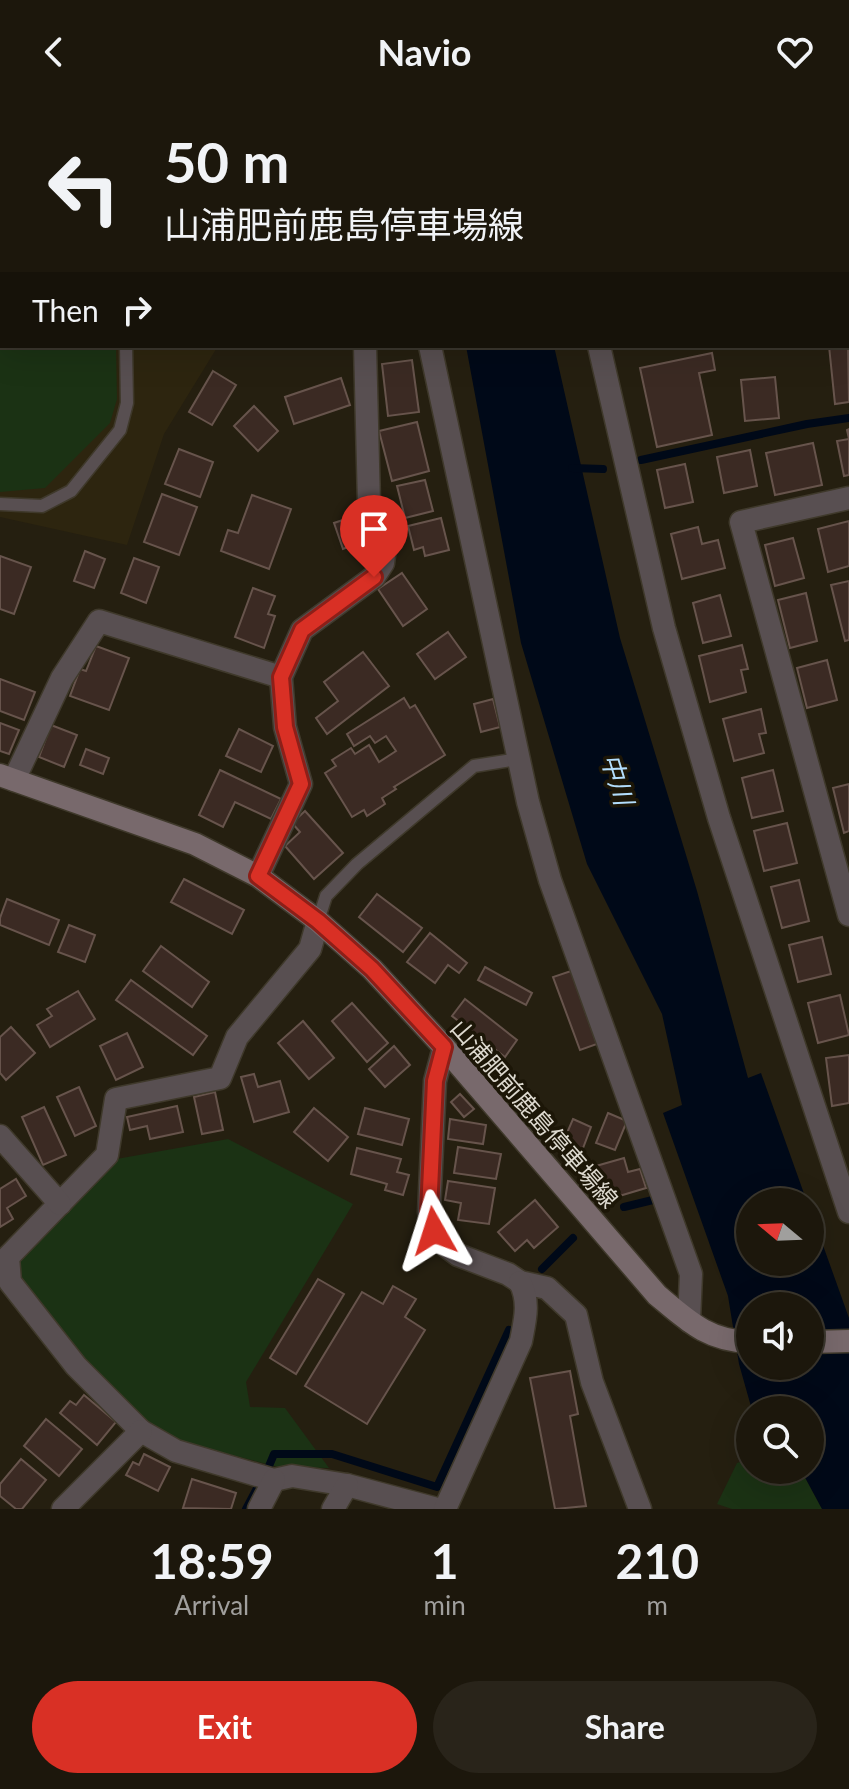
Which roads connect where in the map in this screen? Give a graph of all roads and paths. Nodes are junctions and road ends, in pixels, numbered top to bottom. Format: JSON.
{"nodes":[{"id":1,"x":126,"y":348,"type":"edge"},
{"id":2,"x":365,"y":348,"type":"edge"},
{"id":3,"x":430,"y":348,"type":"edge"},
{"id":4,"x":599,"y":348,"type":"edge"},
{"id":5,"x":849,"y":498,"type":"edge"},
{"id":6,"x":0,"y":504,"type":"edge"},
{"id":7,"x":281,"y":677,"type":"junction"},
{"id":8,"x":518,"y":759,"type":"junction"},
{"id":9,"x":7,"y":778,"type":"edge"},
{"id":10,"x":258,"y":876,"type":"junction"},
{"id":11,"x":849,"y":915,"type":"edge"},
{"id":12,"x":318,"y":921,"type":"junction"},
{"id":13,"x":444,"y":1047,"type":"junction"},
{"id":14,"x":0,"y":1136,"type":"edge"},
{"id":15,"x":60,"y":1204,"type":"junction"},
{"id":16,"x":849,"y":1212,"type":"edge"},
{"id":17,"x":520,"y":1282,"type":"junction"},
{"id":18,"x":5,"y":1285,"type":"edge"},
{"id":19,"x":689,"y":1321,"type":"junction"},
{"id":20,"x":736,"y":1341,"type":"edge"},
{"id":21,"x":849,"y":1341,"type":"edge"},
{"id":22,"x":824,"y":1342,"type":"edge"},
{"id":23,"x":141,"y":1431,"type":"junction"},
{"id":24,"x":274,"y":1480,"type":"junction"},
{"id":25,"x":347,"y":1485,"type":"junction"},
{"id":26,"x":63,"y":1509,"type":"edge"},
{"id":27,"x":259,"y":1509,"type":"edge"},
{"id":28,"x":333,"y":1509,"type":"edge"},
{"id":29,"x":437,"y":1509,"type":"edge"},
{"id":30,"x":445,"y":1509,"type":"edge"},
{"id":31,"x":640,"y":1509,"type":"edge"}],
"edges":[{"from":1,"to":6,"type":"lane"},
{"from":2,"to":7,"type":"street"},
{"from":3,"to":8,"type":"street"},
{"from":4,"to":16,"type":"street"},
{"from":5,"to":11,"type":"street"},
{"from":7,"to":9,"type":"street"},
{"from":7,"to":10,"type":"street"},
{"from":8,"to":12,"type":"lane"},
{"from":8,"to":19,"type":"street"},
{"from":9,"to":10,"type":"main road","name":"山浦肥前鹿島停車場線"},
{"from":10,"to":12,"type":"main road","name":"山浦肥前鹿島停車場線"},
{"from":12,"to":13,"type":"main road","name":"山浦肥前鹿島停車場線"},
{"from":12,"to":15,"type":"street"},
{"from":13,"to":17,"type":"street"},
{"from":13,"to":19,"type":"main road","name":"山浦肥前鹿島停車場線"},
{"from":14,"to":15,"type":"street"},
{"from":15,"to":18,"type":"street"},
{"from":17,"to":30,"type":"street"},
{"from":17,"to":31,"type":"street"},
{"from":18,"to":23,"type":"street"},
{"from":19,"to":20,"type":"main road","name":"山浦肥前鹿島停車場線"},
{"from":21,"to":22,"type":"main road"},
{"from":23,"to":24,"type":"street"},
{"from":23,"to":26,"type":"street"},
{"from":24,"to":25,"type":"street"},
{"from":24,"to":27,"type":"street"},
{"from":25,"to":28,"type":"street"},
{"from":25,"to":29,"type":"street"}]}
